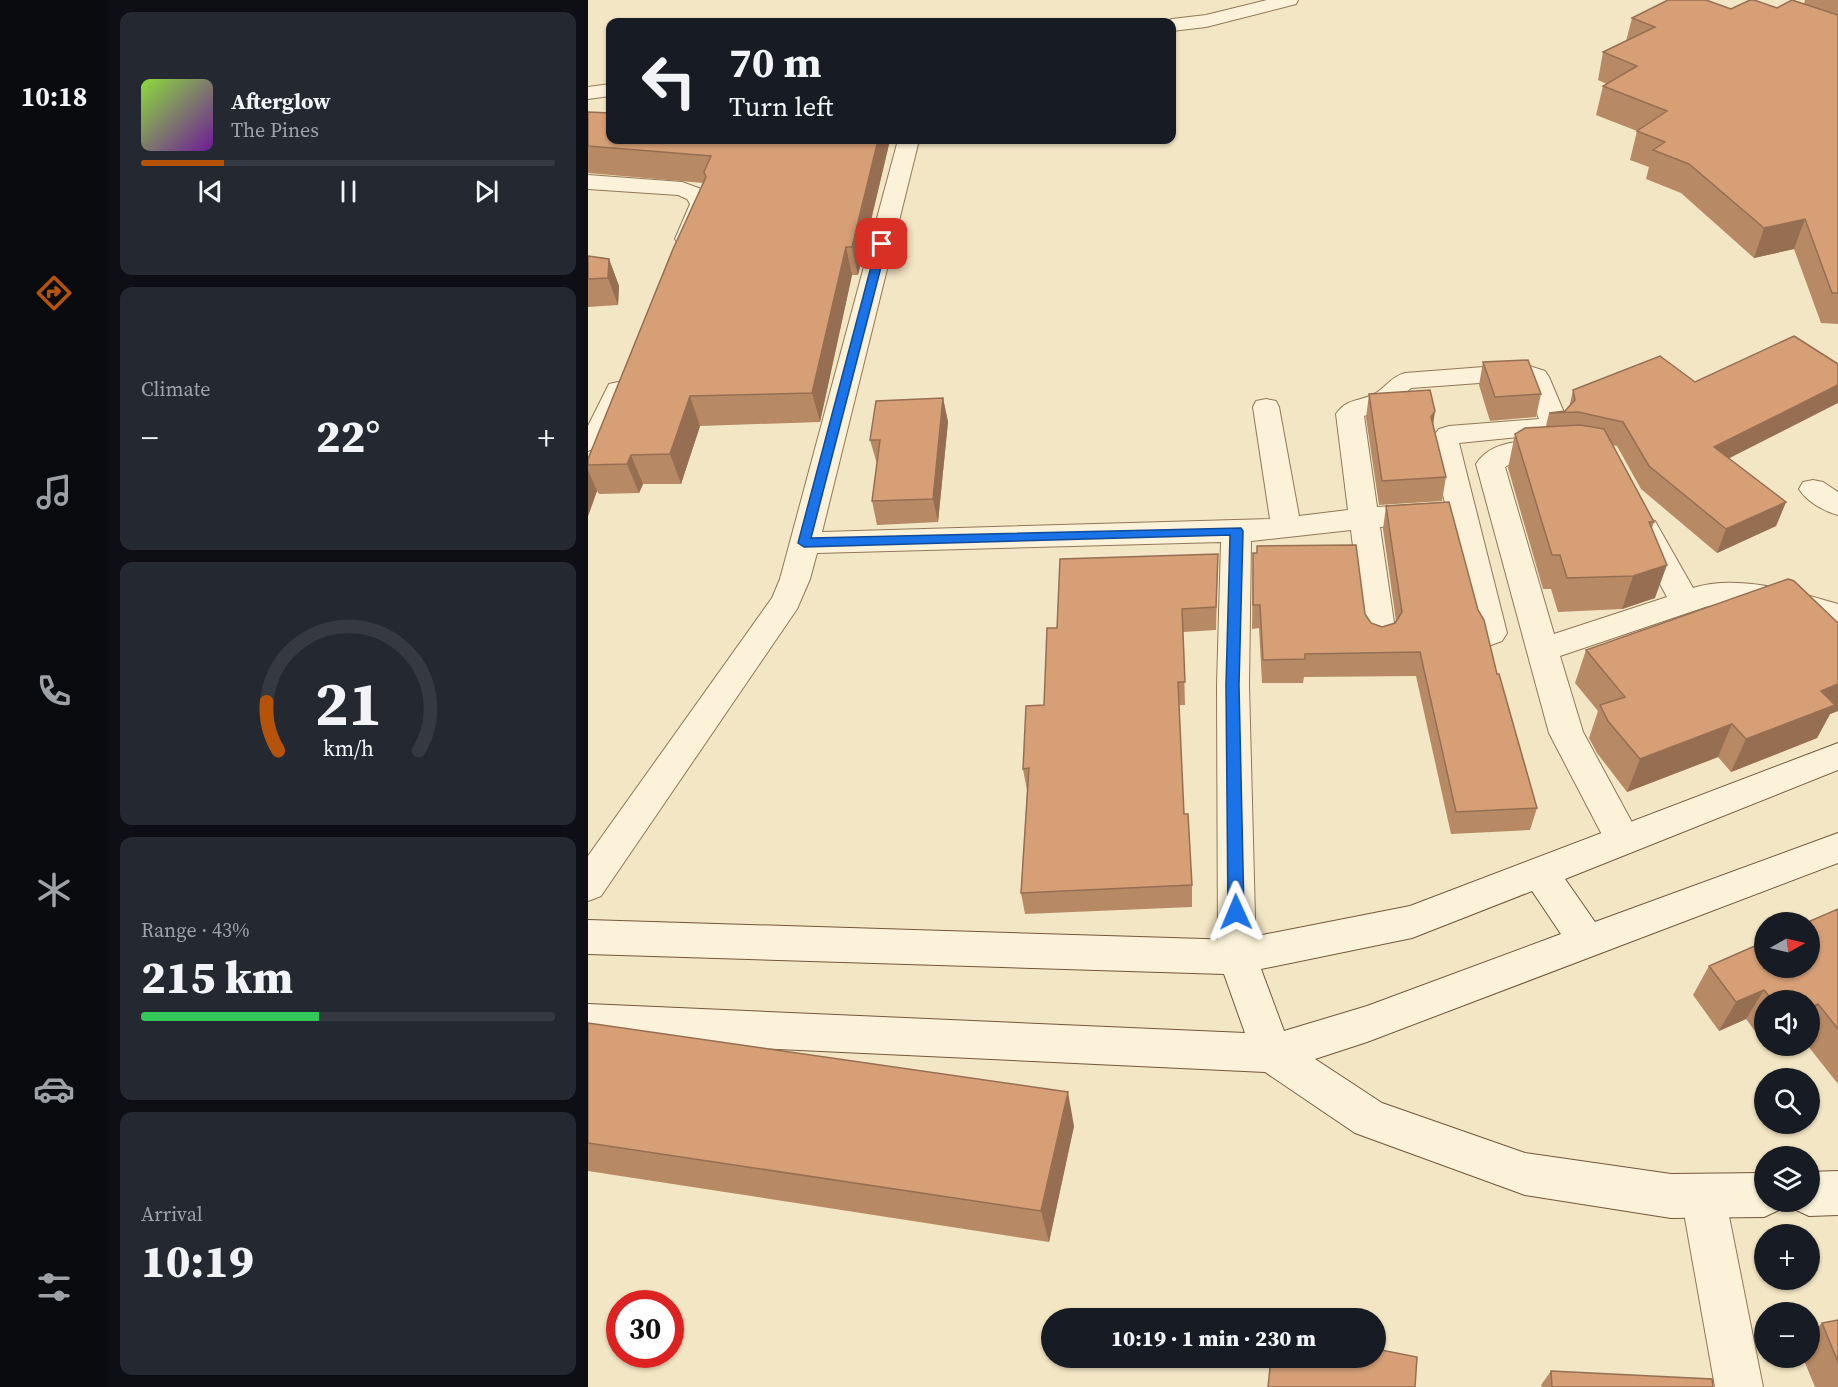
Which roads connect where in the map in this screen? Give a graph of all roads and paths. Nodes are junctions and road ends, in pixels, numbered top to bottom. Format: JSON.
{"nodes":[{"id":1,"x":1289,"y":0,"type":"edge"},
{"id":2,"x":1176,"y":25,"type":"edge"},
{"id":3,"x":606,"y":91,"type":"edge"},
{"id":4,"x":588,"y":93,"type":"edge"},
{"id":5,"x":907,"y":144,"type":"edge"},
{"id":6,"x":588,"y":182,"type":"edge"},
{"id":7,"x":680,"y":255,"type":"edge"},
{"id":8,"x":626,"y":372,"type":"edge"},
{"id":9,"x":1266,"y":406,"type":"dead end"},
{"id":10,"x":588,"y":442,"type":"edge"},
{"id":11,"x":1584,"y":450,"type":"edge"},
{"id":12,"x":1813,"y":489,"type":"dead end"},
{"id":13,"x":1838,"y":505,"type":"edge"},
{"id":14,"x":1634,"y":507,"type":"edge"},
{"id":15,"x":1462,"y":512,"type":"junction"},
{"id":16,"x":1365,"y":518,"type":"junction"},
{"id":17,"x":1286,"y":527,"type":"junction"},
{"id":18,"x":1236,"y":531,"type":"junction"},
{"id":19,"x":804,"y":543,"type":"junction"},
{"id":20,"x":1685,"y":602,"type":"junction"},
{"id":21,"x":1830,"y":613,"type":"edge"},
{"id":22,"x":1491,"y":633,"type":"dead end"},
{"id":23,"x":1380,"y":636,"type":"edge"},
{"id":24,"x":1543,"y":650,"type":"junction"},
{"id":25,"x":1838,"y":756,"type":"edge"},
{"id":26,"x":1623,"y":839,"type":"junction"},
{"id":27,"x":1838,"y":848,"type":"edge"},
{"id":28,"x":1539,"y":872,"type":"junction"},
{"id":29,"x":588,"y":885,"type":"edge"},
{"id":30,"x":588,"y":937,"type":"edge"},
{"id":31,"x":1588,"y":942,"type":"junction"},
{"id":32,"x":1237,"y":957,"type":"junction"},
{"id":33,"x":588,"y":1022,"type":"edge"},
{"id":34,"x":1272,"y":1053,"type":"junction"},
{"id":35,"x":1838,"y":1193,"type":"edge"},
{"id":36,"x":1820,"y":1194,"type":"edge"},
{"id":37,"x":1754,"y":1195,"type":"edge"},
{"id":38,"x":1703,"y":1196,"type":"junction"},
{"id":39,"x":1738,"y":1387,"type":"edge"}],
"edges":[{"from":1,"to":2,"type":"street"},
{"from":3,"to":4,"type":"street"},
{"from":5,"to":19,"type":"street"},
{"from":6,"to":7,"type":"street"},
{"from":8,"to":10,"type":"street"},
{"from":9,"to":17,"type":"street"},
{"from":11,"to":24,"type":"street"},
{"from":12,"to":13,"type":"street"},
{"from":14,"to":20,"type":"street"},
{"from":15,"to":16,"type":"street"},
{"from":15,"to":16,"type":"street"},
{"from":15,"to":22,"type":"street"},
{"from":16,"to":17,"type":"street"},
{"from":16,"to":23,"type":"street"},
{"from":17,"to":18,"type":"street"},
{"from":18,"to":19,"type":"street"},
{"from":18,"to":32,"type":"street"},
{"from":19,"to":29,"type":"street"},
{"from":20,"to":21,"type":"street"},
{"from":20,"to":24,"type":"street"},
{"from":24,"to":26,"type":"street"},
{"from":25,"to":26,"type":"street"},
{"from":26,"to":28,"type":"street"},
{"from":27,"to":31,"type":"street"},
{"from":28,"to":31,"type":"street"},
{"from":28,"to":32,"type":"street"},
{"from":30,"to":32,"type":"street"},
{"from":31,"to":34,"type":"street"},
{"from":32,"to":34,"type":"street"},
{"from":33,"to":34,"type":"street"},
{"from":34,"to":38,"type":"street"},
{"from":35,"to":36,"type":"street"},
{"from":37,"to":38,"type":"street"},
{"from":38,"to":39,"type":"street"}]}
